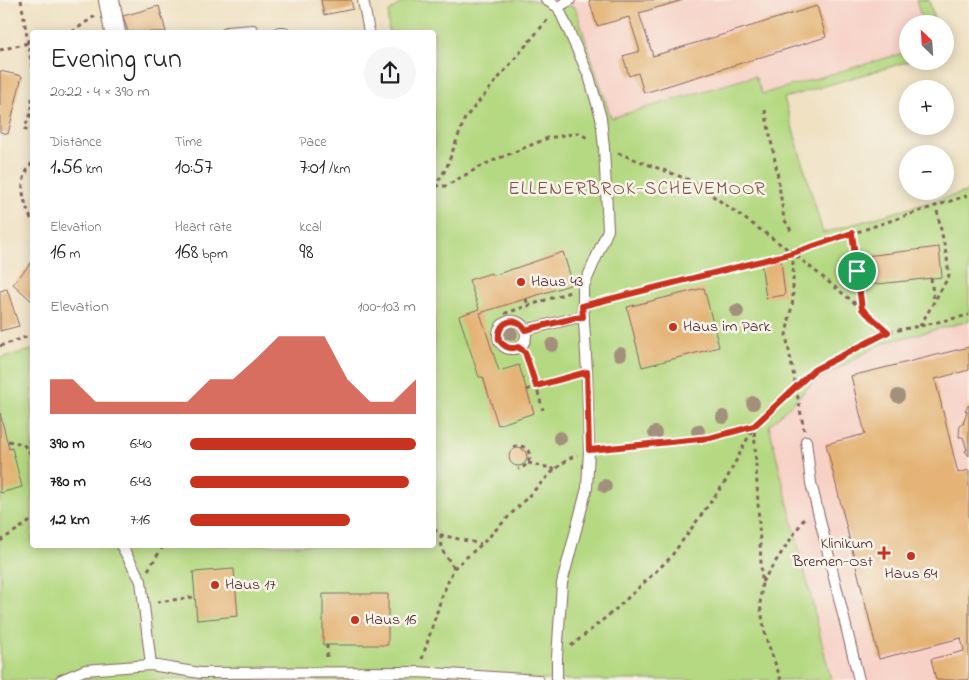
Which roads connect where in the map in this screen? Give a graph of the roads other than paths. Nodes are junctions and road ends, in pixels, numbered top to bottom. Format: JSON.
{"nodes":[{"id":1,"x":363,"y":0,"type":"edge"},
{"id":2,"x":546,"y":0,"type":"edge"},
{"id":3,"x":570,"y":0,"type":"edge"},
{"id":4,"x":109,"y":3,"type":"edge"},
{"id":5,"x":558,"y":7,"type":"junction"},
{"id":6,"x":115,"y":30,"type":"edge"},
{"id":7,"x":369,"y":30,"type":"edge"},
{"id":8,"x":583,"y":317,"type":"junction"},
{"id":9,"x":525,"y":330,"type":"junction"},
{"id":10,"x":806,"y":441,"type":"road end"},
{"id":11,"x":123,"y":548,"type":"edge"},
{"id":12,"x":151,"y":666,"type":"junction"},
{"id":13,"x":61,"y":680,"type":"edge"},
{"id":14,"x":538,"y":680,"type":"edge"},
{"id":15,"x":557,"y":680,"type":"edge"},
{"id":16,"x":859,"y":680,"type":"edge"}],
"edges":[{"from":1,"to":7,"type":"lane"},
{"from":2,"to":5,"type":"lane"},
{"from":3,"to":5,"type":"lane"},
{"from":4,"to":6,"type":"street"},
{"from":5,"to":8,"type":"lane"},
{"from":8,"to":9,"type":"lane"},
{"from":8,"to":15,"type":"lane"},
{"from":9,"to":9,"type":"lane"},
{"from":10,"to":16,"type":"lane"},
{"from":11,"to":12,"type":"lane"},
{"from":12,"to":13,"type":"lane"},
{"from":12,"to":14,"type":"lane"}]}
